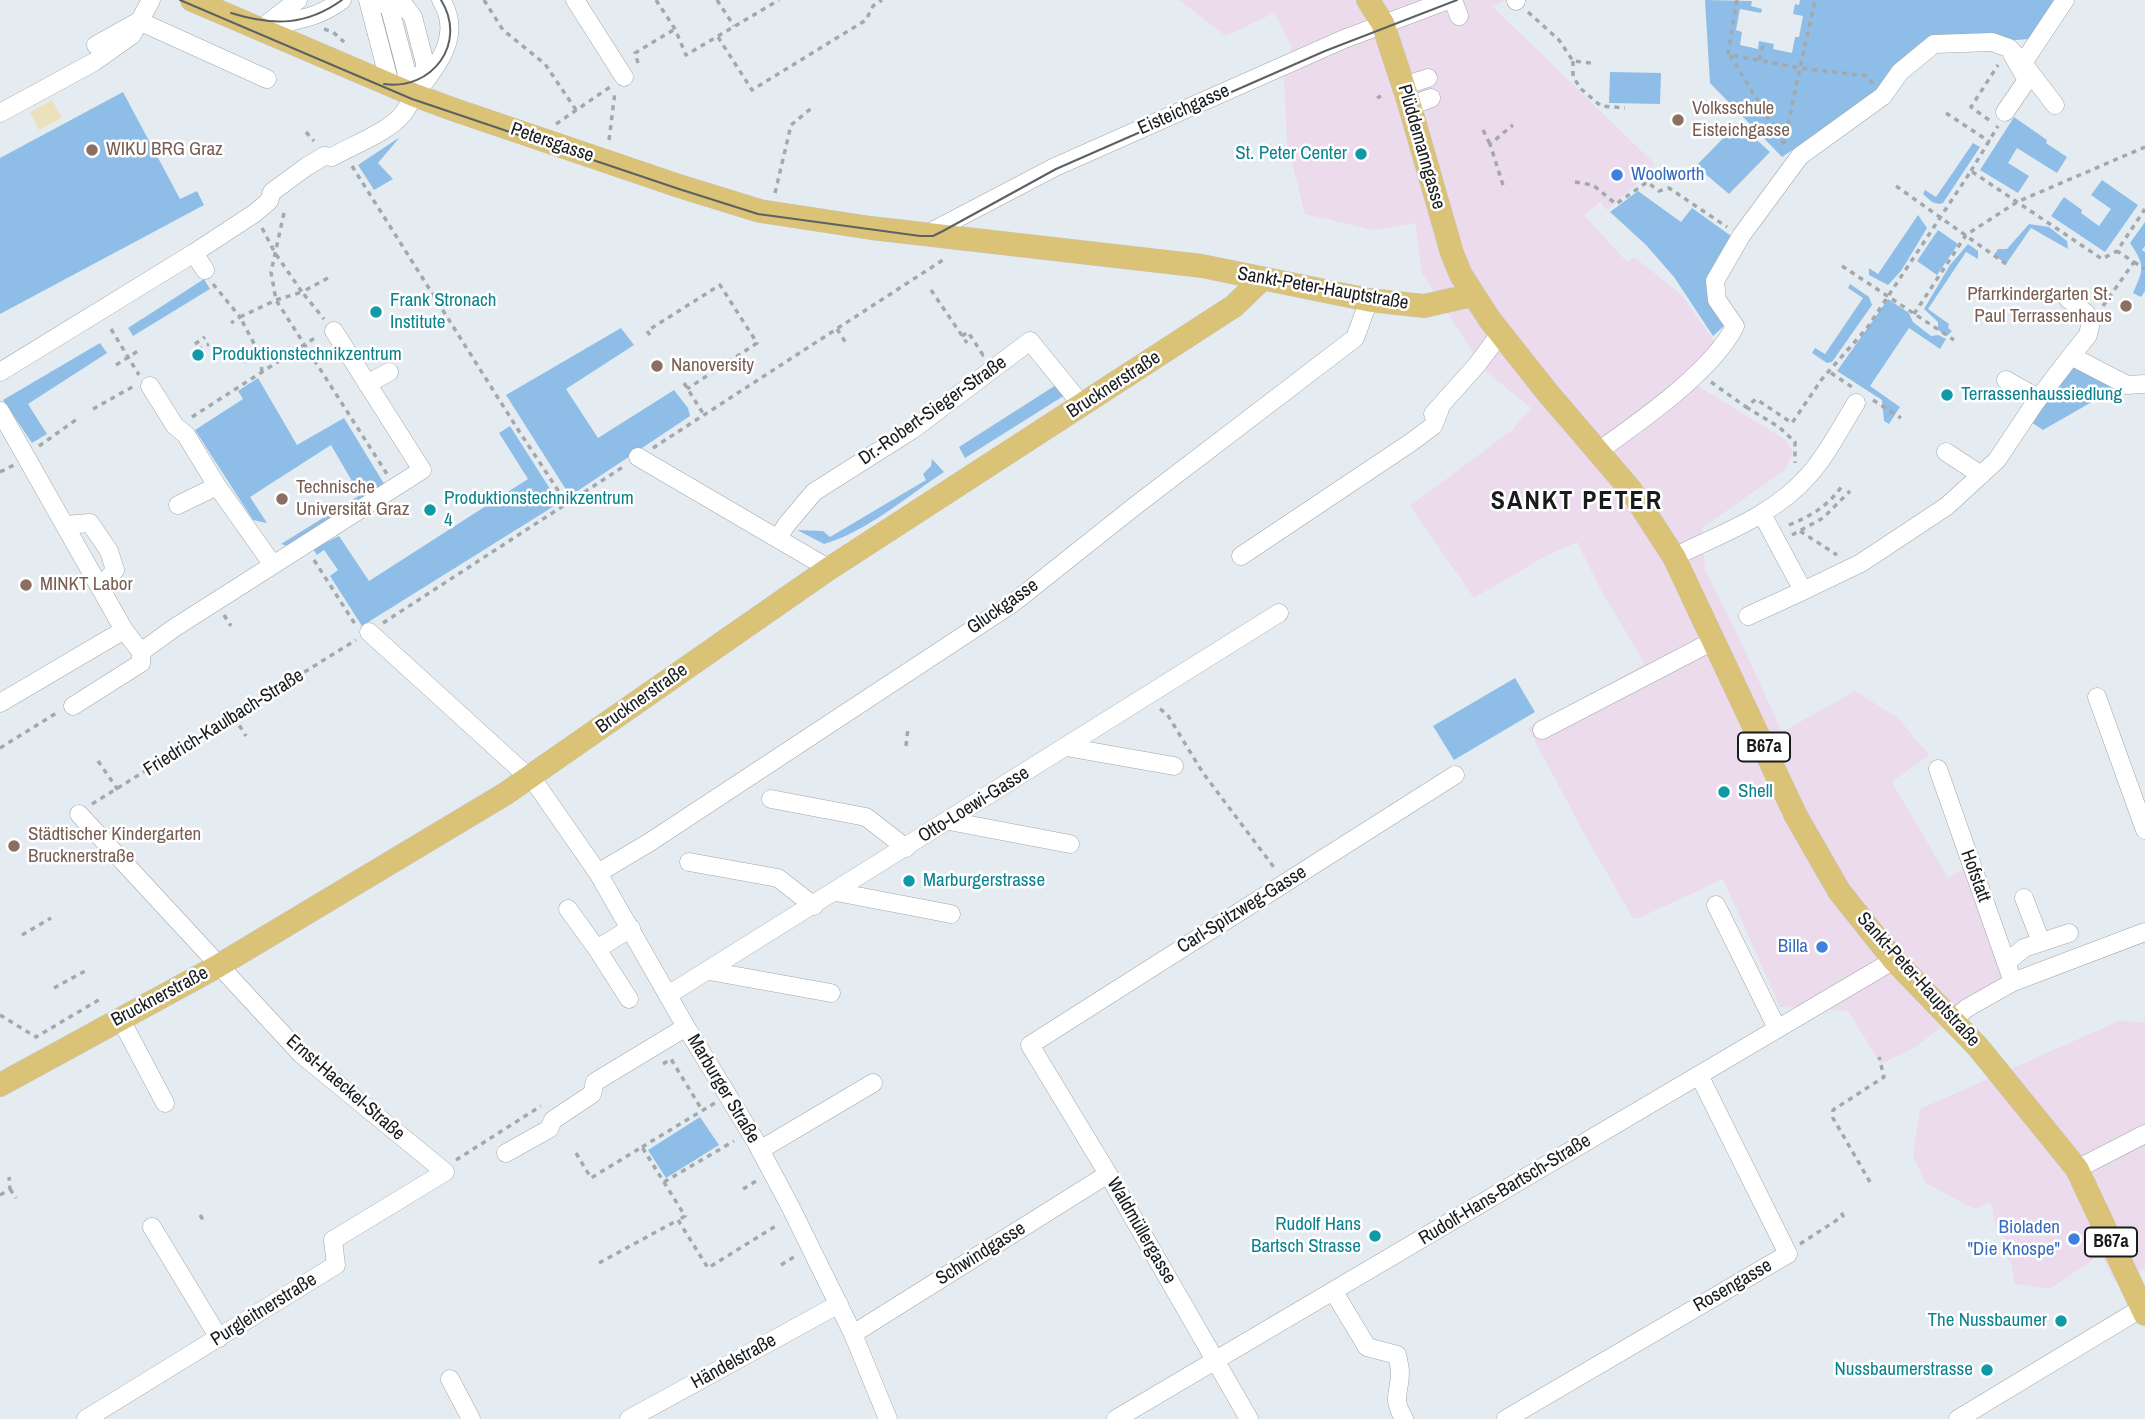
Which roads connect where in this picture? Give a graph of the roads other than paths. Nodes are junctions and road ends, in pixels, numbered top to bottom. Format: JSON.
{"nodes":[{"id":1,"x":151,"y":0,"type":"edge"},
{"id":2,"x":192,"y":0,"type":"edge"},
{"id":3,"x":298,"y":0,"type":"edge"},
{"id":4,"x":342,"y":0,"type":"edge"},
{"id":5,"x":368,"y":0,"type":"edge"},
{"id":6,"x":380,"y":0,"type":"edge"},
{"id":7,"x":441,"y":0,"type":"edge"},
{"id":8,"x":575,"y":0,"type":"edge"},
{"id":9,"x":1368,"y":0,"type":"edge"},
{"id":10,"x":2065,"y":0,"type":"edge"},
{"id":11,"x":1453,"y":5,"type":"edge"},
{"id":12,"x":139,"y":21,"type":"junction"},
{"id":13,"x":1383,"y":24,"type":"junction"},
{"id":14,"x":260,"y":30,"type":"junction"},
{"id":15,"x":96,"y":45,"type":"dead end"},
{"id":16,"x":2009,"y":48,"type":"junction"},
{"id":17,"x":2023,"y":63,"type":"junction"},
{"id":18,"x":624,"y":77,"type":"road end"},
{"id":19,"x":1428,"y":78,"type":"dead end"},
{"id":20,"x":267,"y":79,"type":"dead end"},
{"id":21,"x":404,"y":91,"type":"junction"},
{"id":22,"x":1415,"y":97,"type":"junction"},
{"id":23,"x":2055,"y":105,"type":"dead end"},
{"id":24,"x":2006,"y":111,"type":"dead end"},
{"id":25,"x":0,"y":113,"type":"edge"},
{"id":26,"x":927,"y":234,"type":"junction"},
{"id":27,"x":194,"y":253,"type":"junction"},
{"id":28,"x":208,"y":276,"type":"road end"},
{"id":29,"x":1262,"y":279,"type":"junction"},
{"id":30,"x":1473,"y":295,"type":"junction"},
{"id":31,"x":2068,"y":299,"type":"dead end"},
{"id":32,"x":1369,"y":300,"type":"junction"},
{"id":33,"x":333,"y":329,"type":"road end"},
{"id":34,"x":1500,"y":334,"type":"junction"},
{"id":35,"x":2071,"y":356,"type":"junction"},
{"id":36,"x":0,"y":372,"type":"edge"},
{"id":37,"x":389,"y":372,"type":"dead end"},
{"id":38,"x":145,"y":380,"type":"road end"},
{"id":39,"x":2006,"y":380,"type":"dead end"},
{"id":40,"x":367,"y":384,"type":"junction"},
{"id":41,"x":2145,"y":384,"type":"edge"},
{"id":42,"x":2038,"y":398,"type":"junction"},
{"id":43,"x":1856,"y":403,"type":"dead end"},
{"id":44,"x":1082,"y":405,"type":"junction"},
{"id":45,"x":1440,"y":409,"type":"junction"},
{"id":46,"x":0,"y":411,"type":"edge"},
{"id":47,"x":1409,"y":434,"type":"dead end"},
{"id":48,"x":1597,"y":452,"type":"junction"},
{"id":49,"x":1946,"y":452,"type":"dead end"},
{"id":50,"x":638,"y":457,"type":"road end"},
{"id":51,"x":1981,"y":475,"type":"junction"},
{"id":52,"x":217,"y":486,"type":"junction"},
{"id":53,"x":178,"y":505,"type":"dead end"},
{"id":54,"x":1767,"y":510,"type":"junction"},
{"id":55,"x":65,"y":525,"type":"junction"},
{"id":56,"x":778,"y":538,"type":"junction"},
{"id":57,"x":1241,"y":556,"type":"dead end"},
{"id":58,"x":1674,"y":557,"type":"junction"},
{"id":59,"x":273,"y":565,"type":"junction"},
{"id":60,"x":827,"y":570,"type":"junction"},
{"id":61,"x":100,"y":588,"type":"junction"},
{"id":62,"x":1807,"y":589,"type":"junction"},
{"id":63,"x":1279,"y":613,"type":"dead end"},
{"id":64,"x":1748,"y":616,"type":"dead end"},
{"id":65,"x":362,"y":628,"type":"road end"},
{"id":66,"x":124,"y":630,"type":"junction"},
{"id":67,"x":1713,"y":641,"type":"junction"},
{"id":68,"x":141,"y":652,"type":"junction"},
{"id":69,"x":2097,"y":697,"type":"dead end"},
{"id":70,"x":0,"y":703,"type":"edge"},
{"id":71,"x":73,"y":706,"type":"road end"},
{"id":72,"x":1542,"y":730,"type":"dead end"},
{"id":73,"x":1066,"y":747,"type":"junction"},
{"id":74,"x":1174,"y":766,"type":"dead end"},
{"id":75,"x":1938,"y":769,"type":"dead end"},
{"id":76,"x":1455,"y":775,"type":"dead end"},
{"id":77,"x":528,"y":777,"type":"junction"},
{"id":78,"x":771,"y":799,"type":"dead end"},
{"id":79,"x":79,"y":814,"type":"road end"},
{"id":80,"x":949,"y":821,"type":"junction"},
{"id":81,"x":2145,"y":830,"type":"edge"},
{"id":82,"x":1070,"y":844,"type":"dead end"},
{"id":83,"x":906,"y":848,"type":"junction"},
{"id":84,"x":689,"y":862,"type":"dead end"},
{"id":85,"x":598,"y":873,"type":"junction"},
{"id":86,"x":836,"y":892,"type":"junction"},
{"id":87,"x":2024,"y":898,"type":"dead end"},
{"id":88,"x":1716,"y":905,"type":"dead end"},
{"id":89,"x":814,"y":906,"type":"junction"},
{"id":90,"x":568,"y":909,"type":"dead end"},
{"id":91,"x":951,"y":914,"type":"dead end"},
{"id":92,"x":631,"y":928,"type":"junction"},
{"id":93,"x":2145,"y":932,"type":"edge"},
{"id":94,"x":2069,"y":933,"type":"dead end"},
{"id":95,"x":2041,"y":942,"type":"junction"},
{"id":96,"x":597,"y":949,"type":"junction"},
{"id":97,"x":1894,"y":960,"type":"junction"},
{"id":98,"x":2006,"y":963,"type":"junction"},
{"id":99,"x":218,"y":966,"type":"junction"},
{"id":100,"x":709,"y":971,"type":"junction"},
{"id":101,"x":2013,"y":982,"type":"junction"},
{"id":102,"x":831,"y":993,"type":"dead end"},
{"id":103,"x":668,"y":995,"type":"junction"},
{"id":104,"x":629,"y":999,"type":"dead end"},
{"id":105,"x":120,"y":1018,"type":"junction"},
{"id":106,"x":1952,"y":1021,"type":"junction"},
{"id":107,"x":1783,"y":1025,"type":"junction"},
{"id":108,"x":686,"y":1027,"type":"junction"},
{"id":109,"x":1030,"y":1045,"type":"joint"},
{"id":110,"x":1699,"y":1075,"type":"junction"},
{"id":111,"x":873,"y":1083,"type":"dead end"},
{"id":112,"x":0,"y":1086,"type":"edge"},
{"id":113,"x":165,"y":1103,"type":"dead end"},
{"id":114,"x":2145,"y":1133,"type":"edge"},
{"id":115,"x":760,"y":1150,"type":"junction"},
{"id":116,"x":506,"y":1153,"type":"dead end"},
{"id":117,"x":2077,"y":1169,"type":"junction"},
{"id":118,"x":445,"y":1172,"type":"joint"},
{"id":119,"x":1108,"y":1174,"type":"junction"},
{"id":120,"x":152,"y":1227,"type":"dead end"},
{"id":121,"x":1334,"y":1292,"type":"junction"},
{"id":122,"x":839,"y":1304,"type":"junction"},
{"id":123,"x":2144,"y":1311,"type":"edge"},
{"id":124,"x":853,"y":1334,"type":"junction"},
{"id":125,"x":219,"y":1338,"type":"junction"},
{"id":126,"x":1217,"y":1362,"type":"junction"},
{"id":127,"x":450,"y":1379,"type":"dead end"},
{"id":128,"x":86,"y":1419,"type":"edge"},
{"id":129,"x":471,"y":1419,"type":"edge"},
{"id":130,"x":629,"y":1419,"type":"edge"},
{"id":131,"x":888,"y":1419,"type":"edge"},
{"id":132,"x":1116,"y":1419,"type":"edge"},
{"id":133,"x":1249,"y":1419,"type":"edge"},
{"id":134,"x":1405,"y":1419,"type":"edge"},
{"id":135,"x":1506,"y":1419,"type":"edge"},
{"id":136,"x":1958,"y":1419,"type":"edge"}],
"edges":[{"from":1,"to":12,"type":"street"},
{"from":2,"to":14,"type":"main road","name":"Petersgasse"},
{"from":3,"to":14,"type":"street"},
{"from":4,"to":14,"type":"street"},
{"from":5,"to":21,"type":"street"},
{"from":6,"to":21,"type":"street"},
{"from":7,"to":21,"type":"street"},
{"from":8,"to":18,"type":"street"},
{"from":9,"to":13,"type":"main road","name":"Plüddemanngasse","number":"B67a"},
{"from":10,"to":17,"type":"street"},
{"from":11,"to":13,"type":"street","name":"Eisteichgasse"},
{"from":12,"to":15,"type":"street"},
{"from":12,"to":20,"type":"street"},
{"from":12,"to":25,"type":"street"},
{"from":13,"to":22,"type":"main road","name":"Plüddemanngasse","number":"B67a"},
{"from":13,"to":26,"type":"street","name":"Eisteichgasse"},
{"from":14,"to":21,"type":"main road","name":"Petersgasse"},
{"from":16,"to":17,"type":"street"},
{"from":16,"to":24,"type":"street"},
{"from":16,"to":48,"type":"street"},
{"from":17,"to":23,"type":"street"},
{"from":19,"to":22,"type":"street"},
{"from":21,"to":26,"type":"main road","name":"Petersgasse"},
{"from":21,"to":27,"type":"street"},
{"from":22,"to":30,"type":"main road","name":"Plüddemanngasse","number":"B67a"},
{"from":26,"to":29,"type":"main road","name":"Sankt-Peter-Hauptstraße"},
{"from":27,"to":28,"type":"street"},
{"from":27,"to":36,"type":"street"},
{"from":29,"to":32,"type":"main road","name":"Sankt-Peter-Hauptstraße"},
{"from":29,"to":44,"type":"main road","name":"Brucknerstraße"},
{"from":30,"to":32,"type":"main road","name":"Sankt-Peter-Hauptstraße"},
{"from":30,"to":34,"type":"main road","name":"Sankt-Peter-Hauptstraße","number":"B67a"},
{"from":31,"to":35,"type":"street"},
{"from":32,"to":85,"type":"street","name":"Gluckgasse"},
{"from":33,"to":40,"type":"street"},
{"from":34,"to":45,"type":"street"},
{"from":34,"to":48,"type":"main road","name":"Sankt-Peter-Hauptstraße","number":"B67a"},
{"from":35,"to":41,"type":"street"},
{"from":35,"to":42,"type":"street"},
{"from":37,"to":40,"type":"street"},
{"from":38,"to":52,"type":"street"},
{"from":39,"to":42,"type":"street"},
{"from":40,"to":59,"type":"street"},
{"from":42,"to":51,"type":"street"},
{"from":43,"to":54,"type":"street"},
{"from":44,"to":56,"type":"street","name":"Dr.-Robert-Sieger-Straße"},
{"from":44,"to":60,"type":"main road","name":"Brucknerstraße"},
{"from":45,"to":47,"type":"street"},
{"from":45,"to":57,"type":"street"},
{"from":46,"to":55,"type":"street"},
{"from":48,"to":58,"type":"main road","name":"Sankt-Peter-Hauptstraße","number":"B67a"},
{"from":49,"to":51,"type":"street"},
{"from":50,"to":56,"type":"street"},
{"from":51,"to":62,"type":"street"},
{"from":52,"to":53,"type":"street"},
{"from":52,"to":59,"type":"street"},
{"from":54,"to":58,"type":"street"},
{"from":54,"to":62,"type":"street"},
{"from":55,"to":61,"type":"street"},
{"from":55,"to":61,"type":"street"},
{"from":56,"to":60,"type":"street"},
{"from":58,"to":67,"type":"main road","name":"Sankt-Peter-Hauptstraße","number":"B67a"},
{"from":59,"to":68,"type":"street"},
{"from":60,"to":77,"type":"main road","name":"Brucknerstraße"},
{"from":61,"to":66,"type":"street"},
{"from":62,"to":64,"type":"street"},
{"from":63,"to":73,"type":"street","name":"Otto-Loewi-Gasse"},
{"from":65,"to":77,"type":"street"},
{"from":66,"to":68,"type":"street"},
{"from":66,"to":70,"type":"street"},
{"from":67,"to":72,"type":"street"},
{"from":67,"to":97,"type":"main road","name":"Sankt-Peter-Hauptstraße","number":"B67a"},
{"from":68,"to":71,"type":"street"},
{"from":69,"to":81,"type":"street"},
{"from":73,"to":74,"type":"street"},
{"from":73,"to":80,"type":"street","name":"Otto-Loewi-Gasse"},
{"from":75,"to":98,"type":"street","name":"Hofstatt"},
{"from":76,"to":109,"type":"street","name":"Carl-Spitzweg-Gasse"},
{"from":77,"to":85,"type":"street","name":"Marburger Straße"},
{"from":77,"to":99,"type":"main road","name":"Brucknerstraße"},
{"from":78,"to":83,"type":"street"},
{"from":79,"to":99,"type":"street","name":"Ernst-Haeckel-Straße"},
{"from":80,"to":82,"type":"street"},
{"from":80,"to":83,"type":"street","name":"Otto-Loewi-Gasse"},
{"from":83,"to":86,"type":"street","name":"Otto-Loewi-Gasse"},
{"from":84,"to":89,"type":"street"},
{"from":85,"to":92,"type":"street","name":"Marburger Straße"},
{"from":86,"to":89,"type":"street","name":"Otto-Loewi-Gasse"},
{"from":86,"to":91,"type":"street"},
{"from":87,"to":95,"type":"street"},
{"from":88,"to":107,"type":"street"},
{"from":89,"to":100,"type":"street","name":"Otto-Loewi-Gasse"},
{"from":90,"to":96,"type":"street"},
{"from":92,"to":96,"type":"street"},
{"from":92,"to":103,"type":"street","name":"Marburger Straße"},
{"from":93,"to":101,"type":"street"},
{"from":94,"to":95,"type":"street"},
{"from":95,"to":98,"type":"street"},
{"from":96,"to":104,"type":"street"},
{"from":97,"to":106,"type":"main road","name":"Sankt-Peter-Hauptstraße","number":"B67a"},
{"from":97,"to":107,"type":"street","name":"Rudolf-Hans-Bartsch-Straße"},
{"from":98,"to":101,"type":"street","name":"Hofstatt"},
{"from":99,"to":105,"type":"main road","name":"Brucknerstraße"},
{"from":99,"to":118,"type":"street","name":"Ernst-Haeckel-Straße"},
{"from":100,"to":102,"type":"street"},
{"from":100,"to":103,"type":"street","name":"Otto-Loewi-Gasse"},
{"from":101,"to":106,"type":"street"},
{"from":103,"to":108,"type":"street","name":"Marburger Straße"},
{"from":105,"to":112,"type":"main road","name":"Brucknerstraße"},
{"from":105,"to":113,"type":"street"},
{"from":106,"to":117,"type":"main road","name":"Sankt-Peter-Hauptstraße","number":"B67a"},
{"from":107,"to":110,"type":"street","name":"Rudolf-Hans-Bartsch-Straße"},
{"from":108,"to":115,"type":"street","name":"Marburger Straße"},
{"from":108,"to":116,"type":"street"},
{"from":109,"to":119,"type":"street","name":"Waldmüllergasse"},
{"from":110,"to":121,"type":"street","name":"Rudolf-Hans-Bartsch-Straße"},
{"from":110,"to":135,"type":"street","name":"Rosengasse"},
{"from":111,"to":115,"type":"street"},
{"from":114,"to":117,"type":"street"},
{"from":115,"to":122,"type":"street","name":"Marburger Straße"},
{"from":117,"to":123,"type":"main road","name":"Sankt-Peter-Hauptstraße","number":"B67a"},
{"from":118,"to":125,"type":"street","name":"Purgleitnerstraße"},
{"from":119,"to":124,"type":"street","name":"Schwindgasse"},
{"from":119,"to":126,"type":"street","name":"Waldmüllergasse"},
{"from":120,"to":125,"type":"street"},
{"from":121,"to":126,"type":"street","name":"Rudolf-Hans-Bartsch-Straße"},
{"from":121,"to":134,"type":"street"},
{"from":122,"to":124,"type":"street","name":"Marburger Straße"},
{"from":122,"to":130,"type":"street","name":"Händelstraße"},
{"from":123,"to":136,"type":"street"},
{"from":124,"to":131,"type":"street","name":"Marburger Straße"},
{"from":125,"to":128,"type":"street","name":"Purgleitnerstraße"},
{"from":126,"to":132,"type":"street","name":"Rudolf-Hans-Bartsch-Straße"},
{"from":126,"to":133,"type":"street","name":"Waldmüllergasse"},
{"from":127,"to":129,"type":"street"}]}
